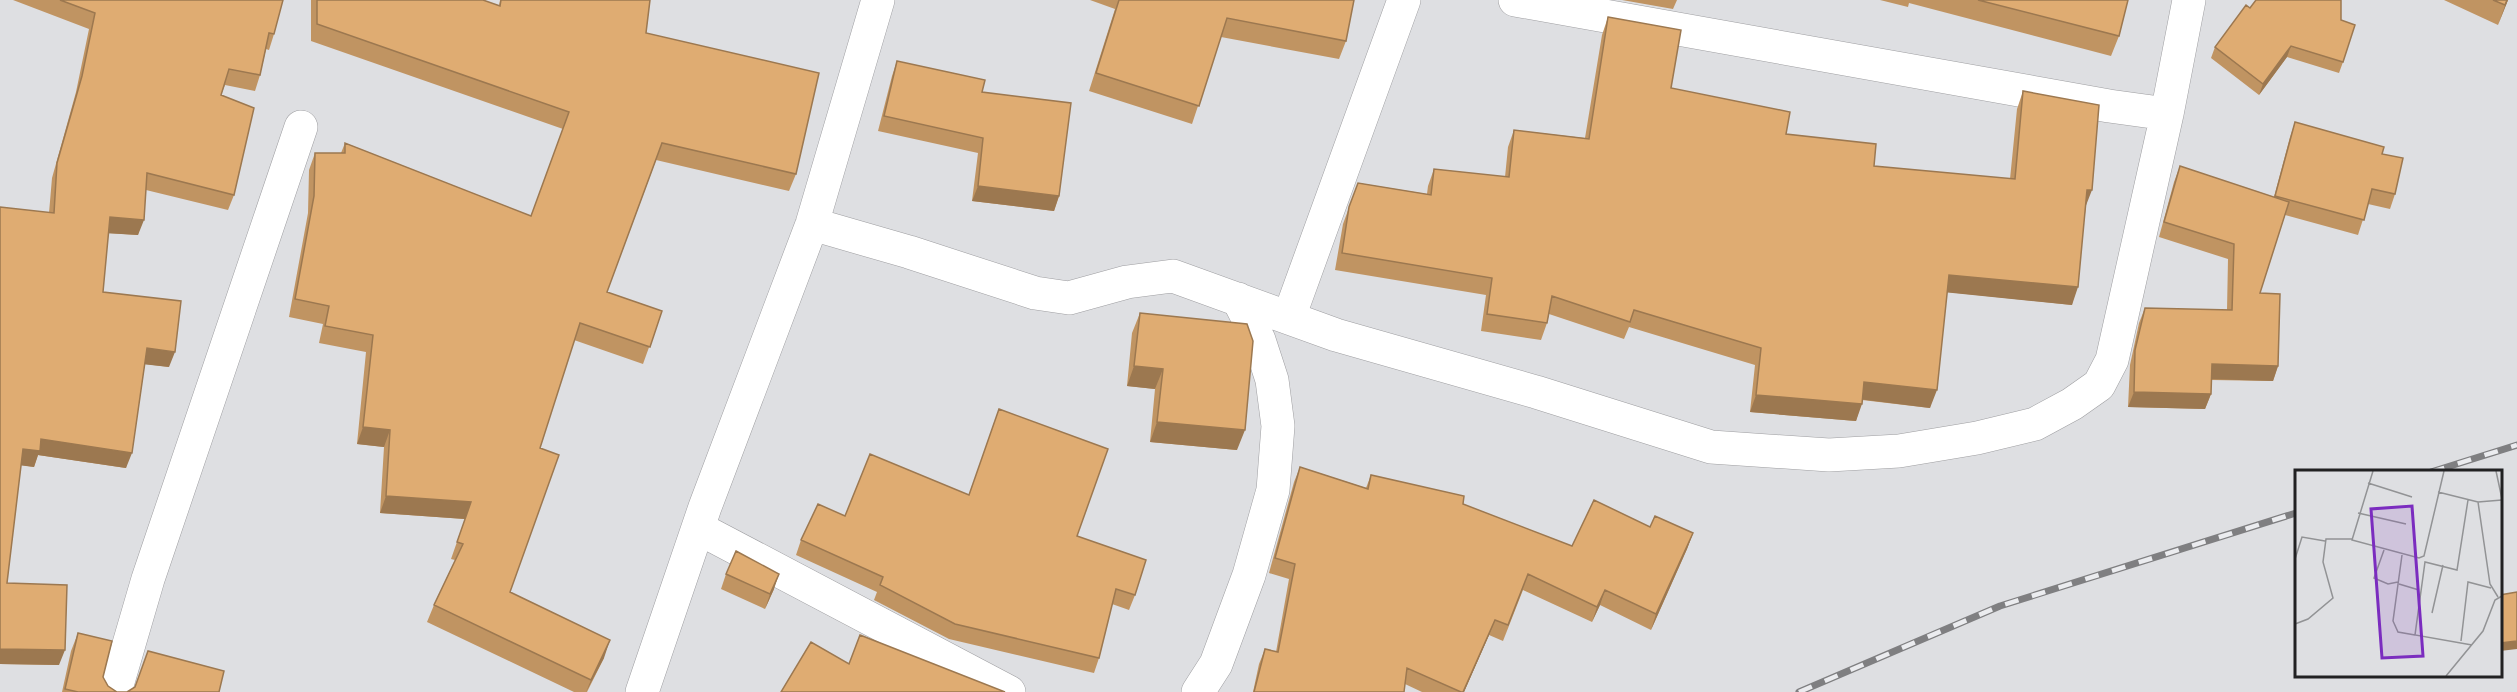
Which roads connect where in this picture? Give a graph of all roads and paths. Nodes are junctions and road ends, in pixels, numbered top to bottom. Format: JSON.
{"nodes":[{"id":1,"x":878,"y":0,"type":"edge"},
{"id":2,"x":1404,"y":0,"type":"edge"},
{"id":3,"x":1515,"y":0,"type":"edge"},
{"id":4,"x":2189,"y":0,"type":"edge"},
{"id":5,"x":2167,"y":114,"type":"junction"},
{"id":6,"x":301,"y":127,"type":"dead end"},
{"id":7,"x":812,"y":224,"type":"junction"},
{"id":8,"x":1238,"y":299,"type":"junction"},
{"id":9,"x":1284,"y":316,"type":"junction"},
{"id":10,"x":1259,"y":340,"type":"junction"},
{"id":11,"x":698,"y":528,"type":"junction"},
{"id":12,"x":115,"y":692,"type":"edge"},
{"id":13,"x":642,"y":692,"type":"edge"},
{"id":14,"x":1009,"y":692,"type":"edge"},
{"id":15,"x":1198,"y":692,"type":"edge"}],
"edges":[{"from":1,"to":7,"type":"street"},
{"from":2,"to":9,"type":"street"},
{"from":3,"to":5,"type":"street"},
{"from":4,"to":5,"type":"street"},
{"from":5,"to":9,"type":"street"},
{"from":6,"to":12,"type":"street"},
{"from":7,"to":8,"type":"street"},
{"from":7,"to":11,"type":"street"},
{"from":8,"to":9,"type":"street"},
{"from":8,"to":10,"type":"street"},
{"from":9,"to":10,"type":"street"},
{"from":10,"to":15,"type":"street"},
{"from":11,"to":13,"type":"street"},
{"from":11,"to":14,"type":"street"}]}
